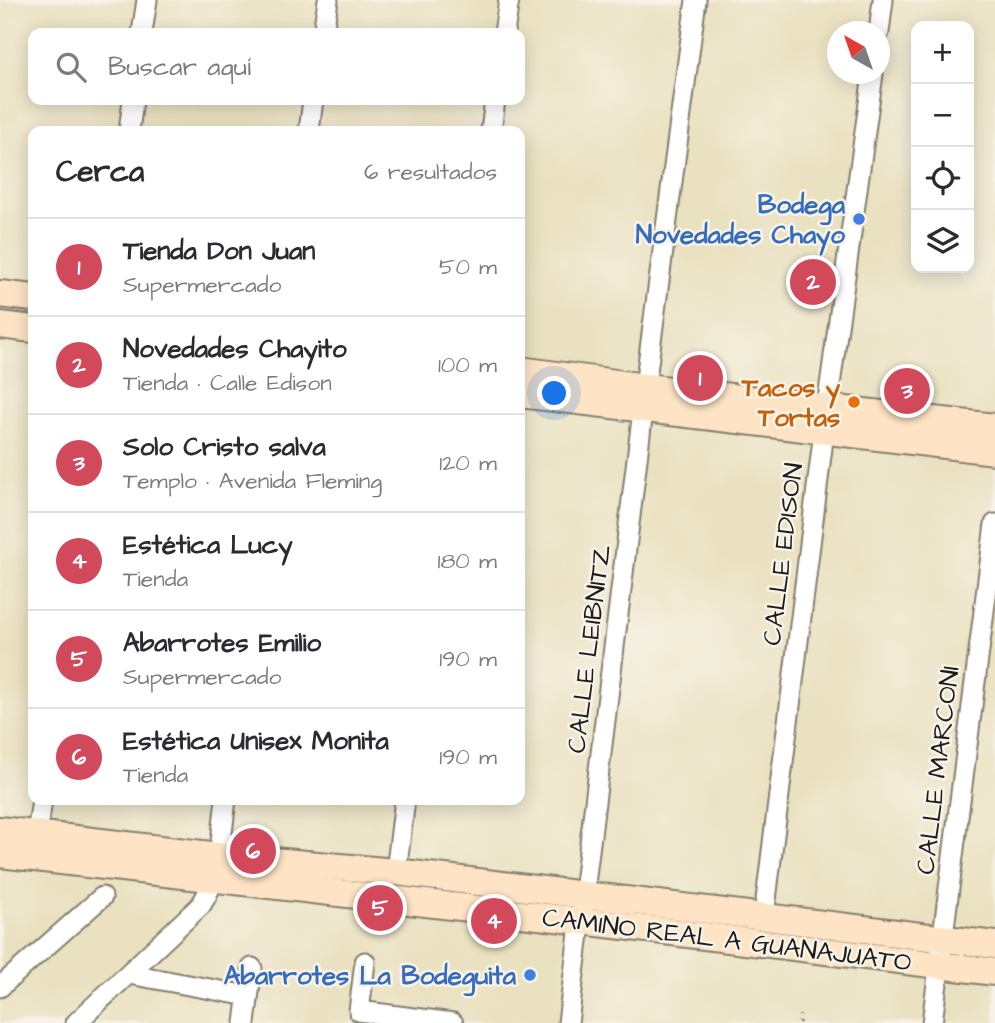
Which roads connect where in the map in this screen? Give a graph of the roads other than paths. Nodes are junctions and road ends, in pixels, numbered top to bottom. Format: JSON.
{"nodes":[{"id":1,"x":147,"y":0,"type":"edge"},
{"id":2,"x":328,"y":0,"type":"edge"},
{"id":3,"x":509,"y":0,"type":"edge"},
{"id":4,"x":696,"y":0,"type":"edge"},
{"id":5,"x":883,"y":0,"type":"edge"},
{"id":6,"x":880,"y":21,"type":"edge"},
{"id":7,"x":143,"y":28,"type":"edge"},
{"id":8,"x":324,"y":28,"type":"edge"},
{"id":9,"x":505,"y":28,"type":"edge"},
{"id":10,"x":872,"y":84,"type":"edge"},
{"id":11,"x":132,"y":105,"type":"edge"},
{"id":12,"x":312,"y":105,"type":"edge"},
{"id":13,"x":494,"y":105,"type":"edge"},
{"id":14,"x":130,"y":126,"type":"edge"},
{"id":15,"x":310,"y":126,"type":"edge"},
{"id":16,"x":492,"y":126,"type":"edge"},
{"id":17,"x":0,"y":294,"type":"edge"},
{"id":18,"x":28,"y":297,"type":"edge"},
{"id":19,"x":0,"y":325,"type":"edge"},
{"id":20,"x":28,"y":328,"type":"edge"},
{"id":21,"x":525,"y":371,"type":"edge"},
{"id":22,"x":525,"y":394,"type":"edge"},
{"id":23,"x":644,"y":399,"type":"junction"},
{"id":24,"x":825,"y":419,"type":"junction"},
{"id":25,"x":995,"y":427,"type":"edge"},
{"id":26,"x":995,"y":451,"type":"edge"},
{"id":27,"x":995,"y":524,"type":"edge"},
{"id":28,"x":41,"y":805,"type":"edge"},
{"id":29,"x":225,"y":805,"type":"edge"},
{"id":30,"x":404,"y":805,"type":"edge"},
{"id":31,"x":0,"y":830,"type":"edge"},
{"id":32,"x":36,"y":846,"type":"junction"},
{"id":33,"x":0,"y":854,"type":"edge"},
{"id":34,"x":216,"y":868,"type":"junction"},
{"id":35,"x":396,"y":872,"type":"junction"},
{"id":36,"x":586,"y":895,"type":"junction"},
{"id":37,"x":102,"y":897,"type":"dead end"},
{"id":38,"x":764,"y":916,"type":"junction"},
{"id":39,"x":582,"y":921,"type":"junction"},
{"id":40,"x":941,"y":939,"type":"junction"},
{"id":41,"x":995,"y":945,"type":"edge"},
{"id":42,"x":365,"y":962,"type":"dead end"},
{"id":43,"x":939,"y":965,"type":"junction"},
{"id":44,"x":252,"y":968,"type":"dead end"},
{"id":45,"x":995,"y":972,"type":"edge"},
{"id":46,"x":129,"y":974,"type":"junction"},
{"id":47,"x":2,"y":983,"type":"edge"},
{"id":48,"x":248,"y":996,"type":"junction"},
{"id":49,"x":440,"y":1022,"type":"edge"},
{"id":50,"x":76,"y":1023,"type":"edge"},
{"id":51,"x":244,"y":1023,"type":"edge"},
{"id":52,"x":568,"y":1023,"type":"edge"},
{"id":53,"x":932,"y":1023,"type":"edge"}],
"edges":[{"from":1,"to":7,"type":"street"},
{"from":2,"to":8,"type":"street"},
{"from":3,"to":9,"type":"street"},
{"from":4,"to":23,"type":"street","name":"CALLE LEIBNITZ"},
{"from":5,"to":6,"type":"street"},
{"from":10,"to":24,"type":"street","name":"CALLE EDISON"},
{"from":11,"to":14,"type":"street"},
{"from":12,"to":15,"type":"street"},
{"from":13,"to":16,"type":"street"},
{"from":17,"to":18,"type":"street"},
{"from":19,"to":20,"type":"street"},
{"from":21,"to":23,"type":"street"},
{"from":22,"to":23,"type":"street"},
{"from":23,"to":24,"type":"street"},
{"from":23,"to":36,"type":"street","name":"CALLE LEIBNITZ"},
{"from":24,"to":25,"type":"street"},
{"from":24,"to":26,"type":"street"},
{"from":24,"to":38,"type":"street","name":"CALLE EDISON"},
{"from":27,"to":40,"type":"street","name":"CALLE MARCONI"},
{"from":28,"to":32,"type":"street"},
{"from":29,"to":34,"type":"street"},
{"from":30,"to":35,"type":"street"},
{"from":31,"to":32,"type":"street","name":"CAMINO REAL A GUANAJUATO"},
{"from":32,"to":33,"type":"street","name":"CAMINO REAL A GUANAJUATO"},
{"from":32,"to":34,"type":"street","name":"CAMINO REAL A GUANAJUATO"},
{"from":34,"to":35,"type":"street","name":"CAMINO REAL A GUANAJUATO"},
{"from":34,"to":39,"type":"street","name":"CAMINO REAL A GUANAJUATO"},
{"from":34,"to":46,"type":"street"},
{"from":35,"to":36,"type":"street","name":"CAMINO REAL A GUANAJUATO"},
{"from":36,"to":38,"type":"street","name":"CAMINO REAL A GUANAJUATO"},
{"from":36,"to":39,"type":"street","name":"CALLE LEIBNITZ"},
{"from":37,"to":47,"type":"street"},
{"from":38,"to":40,"type":"street","name":"CAMINO REAL A GUANAJUATO"},
{"from":39,"to":43,"type":"street","name":"CAMINO REAL A GUANAJUATO"},
{"from":39,"to":52,"type":"street","name":"CALLE LEIBNITZ"},
{"from":40,"to":41,"type":"street","name":"CAMINO REAL A GUANAJUATO"},
{"from":40,"to":43,"type":"street","name":"CALLE MARCONI"},
{"from":42,"to":49,"type":"street"},
{"from":43,"to":45,"type":"street","name":"CAMINO REAL A GUANAJUATO"},
{"from":43,"to":53,"type":"street","name":"CALLE MARCONI"},
{"from":44,"to":48,"type":"street"},
{"from":46,"to":48,"type":"street"},
{"from":46,"to":50,"type":"street"},
{"from":48,"to":51,"type":"street"}]}
